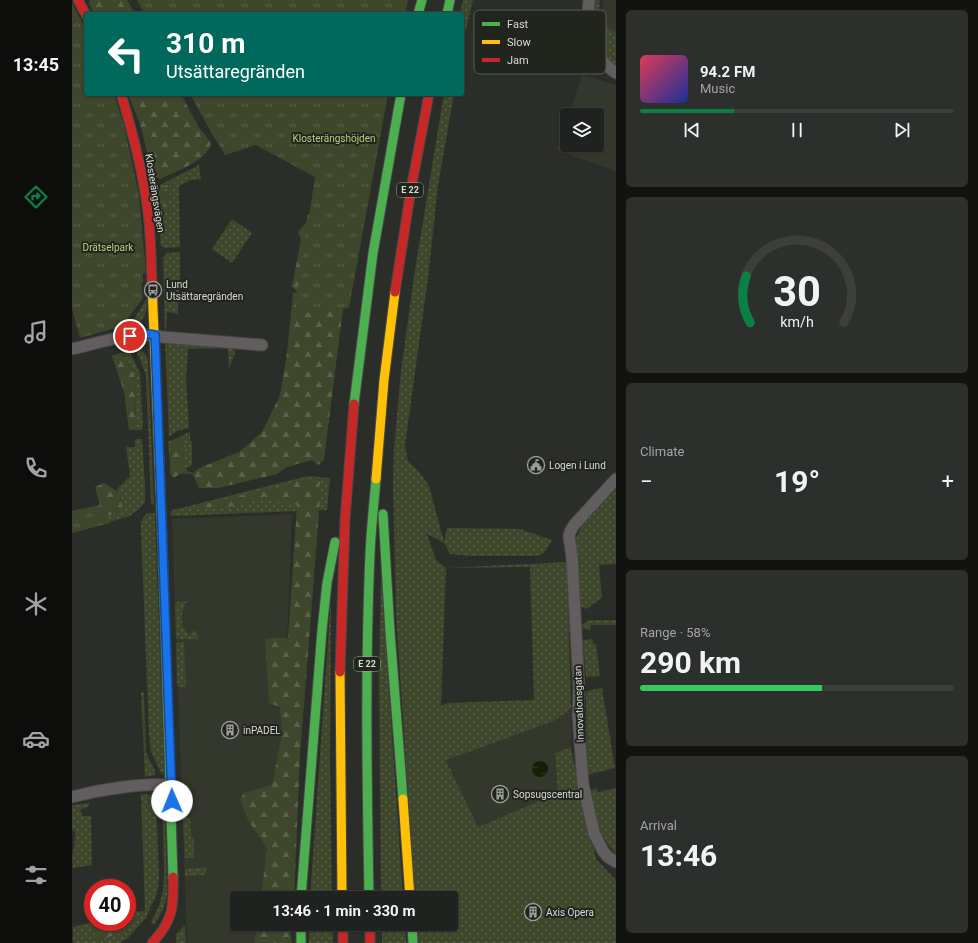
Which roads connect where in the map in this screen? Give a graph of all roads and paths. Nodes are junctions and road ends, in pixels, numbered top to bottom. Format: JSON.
{"nodes":[{"id":1,"x":78,"y":0,"type":"edge"},
{"id":2,"x":422,"y":0,"type":"edge"},
{"id":3,"x":450,"y":0,"type":"edge"},
{"id":4,"x":589,"y":0,"type":"edge"},
{"id":5,"x":588,"y":10,"type":"edge"},
{"id":6,"x":84,"y":12,"type":"edge"},
{"id":7,"x":419,"y":12,"type":"edge"},
{"id":8,"x":447,"y":12,"type":"edge"},
{"id":9,"x":606,"y":65,"type":"edge"},
{"id":10,"x":616,"y":73,"type":"edge"},
{"id":11,"x":121,"y":96,"type":"edge"},
{"id":12,"x":401,"y":96,"type":"edge"},
{"id":13,"x":429,"y":96,"type":"edge"},
{"id":14,"x":155,"y":335,"type":"junction"},
{"id":15,"x":262,"y":345,"type":"dead end"},
{"id":16,"x":72,"y":350,"type":"edge"},
{"id":17,"x":379,"y":430,"type":"junction"},
{"id":18,"x":350,"y":462,"type":"junction"},
{"id":19,"x":616,"y":479,"type":"edge"},
{"id":20,"x":172,"y":785,"type":"junction"},
{"id":21,"x":72,"y":797,"type":"edge"},
{"id":22,"x":616,"y":862,"type":"edge"},
{"id":23,"x":302,"y":891,"type":"edge"},
{"id":24,"x":342,"y":891,"type":"edge"},
{"id":25,"x":369,"y":891,"type":"edge"},
{"id":26,"x":409,"y":891,"type":"edge"},
{"id":27,"x":301,"y":931,"type":"edge"},
{"id":28,"x":343,"y":931,"type":"edge"},
{"id":29,"x":370,"y":931,"type":"edge"},
{"id":30,"x":412,"y":931,"type":"edge"},
{"id":31,"x":152,"y":943,"type":"edge"},
{"id":32,"x":301,"y":943,"type":"edge"},
{"id":33,"x":343,"y":943,"type":"edge"},
{"id":34,"x":370,"y":943,"type":"edge"},
{"id":35,"x":413,"y":943,"type":"edge"}],
"edges":[{"from":1,"to":6,"type":"main road"},
{"from":2,"to":7,"type":"main road"},
{"from":3,"to":8,"type":"main road"},
{"from":4,"to":5,"type":"street"},
{"from":9,"to":10,"type":"street"},
{"from":11,"to":14,"type":"main road","name":"Klosterängsvägen"},
{"from":12,"to":18,"type":"main road","number":"E 22"},
{"from":13,"to":17,"type":"main road","number":"E 22"},
{"from":14,"to":15,"type":"street"},
{"from":14,"to":16,"type":"street"},
{"from":14,"to":20,"type":"main road","name":"Klosterängsvägen"},
{"from":17,"to":25,"type":"main road","number":"E 22"},
{"from":17,"to":26,"type":"main road"},
{"from":18,"to":23,"type":"main road"},
{"from":18,"to":24,"type":"main road","number":"E 22"},
{"from":19,"to":22,"type":"street","name":"Innovationsgatan"},
{"from":20,"to":21,"type":"street"},
{"from":20,"to":31,"type":"main road","name":"Klosterängsvägen"},
{"from":27,"to":32,"type":"main road"},
{"from":28,"to":33,"type":"main road"},
{"from":29,"to":34,"type":"main road"},
{"from":30,"to":35,"type":"main road"}]}
